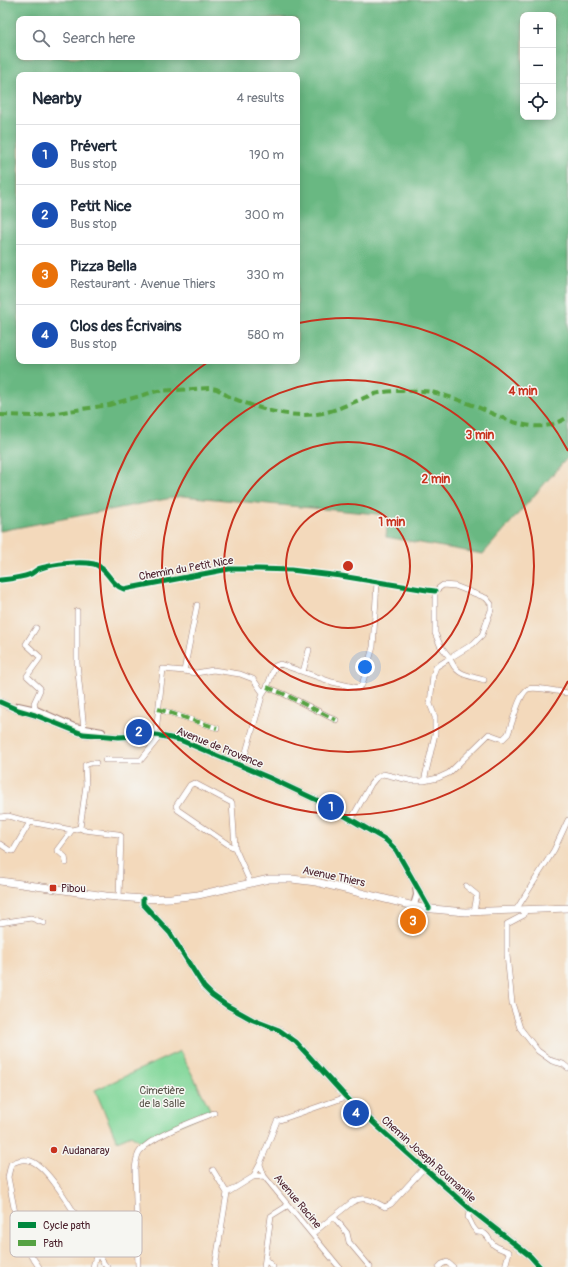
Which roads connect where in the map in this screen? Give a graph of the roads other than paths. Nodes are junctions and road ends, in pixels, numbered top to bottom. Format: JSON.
{"nodes":[{"id":1,"x":0,"y":580,"type":"edge"},
{"id":2,"x":377,"y":582,"type":"junction"},
{"id":3,"x":435,"y":591,"type":"junction"},
{"id":4,"x":197,"y":605,"type":"dead end"},
{"id":5,"x":77,"y":611,"type":"dead end"},
{"id":6,"x":36,"y":628,"type":"dead end"},
{"id":7,"x":309,"y":650,"type":"dead end"},
{"id":8,"x":450,"y":658,"type":"junction"},
{"id":9,"x":184,"y":671,"type":"junction"},
{"id":10,"x":303,"y":672,"type":"junction"},
{"id":11,"x":484,"y":680,"type":"dead end"},
{"id":12,"x":268,"y":687,"type":"junction"},
{"id":13,"x":263,"y":693,"type":"junction"},
{"id":14,"x":568,"y":694,"type":"edge"},
{"id":15,"x":0,"y":701,"type":"edge"},
{"id":16,"x":158,"y":709,"type":"junction"},
{"id":17,"x":36,"y":713,"type":"junction"},
{"id":18,"x":336,"y":720,"type":"dead end"},
{"id":19,"x":217,"y":728,"type":"dead end"},
{"id":20,"x":84,"y":731,"type":"junction"},
{"id":21,"x":156,"y":733,"type":"junction"},
{"id":22,"x":106,"y":760,"type":"dead end"},
{"id":23,"x":96,"y":764,"type":"dead end"},
{"id":24,"x":243,"y":765,"type":"junction"},
{"id":25,"x":424,"y":781,"type":"junction"},
{"id":26,"x":0,"y":817,"type":"edge"},
{"id":27,"x":350,"y":820,"type":"junction"},
{"id":28,"x":568,"y":820,"type":"edge"},
{"id":29,"x":30,"y":822,"type":"junction"},
{"id":30,"x":80,"y":828,"type":"junction"},
{"id":31,"x":72,"y":830,"type":"junction"},
{"id":32,"x":0,"y":844,"type":"edge"},
{"id":33,"x":235,"y":848,"type":"junction"},
{"id":34,"x":66,"y":863,"type":"dead end"},
{"id":35,"x":0,"y":881,"type":"edge"},
{"id":36,"x":250,"y":882,"type":"junction"},
{"id":37,"x":416,"y":886,"type":"junction"},
{"id":38,"x":466,"y":886,"type":"dead end"},
{"id":39,"x":119,"y":898,"type":"junction"},
{"id":40,"x":143,"y":899,"type":"junction"},
{"id":41,"x":414,"y":906,"type":"junction"},
{"id":42,"x":429,"y":908,"type":"junction"},
{"id":43,"x":568,"y":908,"type":"edge"},
{"id":44,"x":516,"y":910,"type":"junction"},
{"id":45,"x":525,"y":910,"type":"junction"},
{"id":46,"x":474,"y":912,"type":"junction"},
{"id":47,"x":0,"y":923,"type":"edge"},
{"id":48,"x":44,"y":923,"type":"dead end"},
{"id":49,"x":568,"y":1068,"type":"edge"},
{"id":50,"x":346,"y":1097,"type":"junction"},
{"id":51,"x":214,"y":1113,"type":"dead end"},
{"id":52,"x":260,"y":1164,"type":"junction"},
{"id":53,"x":424,"y":1168,"type":"junction"},
{"id":54,"x":213,"y":1170,"type":"dead end"},
{"id":55,"x":264,"y":1176,"type":"junction"},
{"id":56,"x":254,"y":1177,"type":"junction"},
{"id":57,"x":227,"y":1193,"type":"junction"},
{"id":58,"x":287,"y":1206,"type":"junction"},
{"id":59,"x":470,"y":1209,"type":"junction"},
{"id":60,"x":15,"y":1211,"type":"edge"},
{"id":61,"x":71,"y":1211,"type":"edge"},
{"id":62,"x":136,"y":1211,"type":"edge"},
{"id":63,"x":334,"y":1217,"type":"junction"},
{"id":64,"x":312,"y":1234,"type":"junction"},
{"id":65,"x":32,"y":1257,"type":"edge"},
{"id":66,"x":96,"y":1257,"type":"edge"},
{"id":67,"x":100,"y":1257,"type":"edge"},
{"id":68,"x":138,"y":1257,"type":"edge"},
{"id":69,"x":265,"y":1259,"type":"junction"},
{"id":70,"x":39,"y":1267,"type":"edge"},
{"id":71,"x":93,"y":1267,"type":"edge"},
{"id":72,"x":108,"y":1267,"type":"edge"},
{"id":73,"x":138,"y":1267,"type":"edge"},
{"id":74,"x":215,"y":1267,"type":"edge"},
{"id":75,"x":264,"y":1267,"type":"edge"},
{"id":76,"x":273,"y":1267,"type":"edge"},
{"id":77,"x":339,"y":1267,"type":"edge"},
{"id":78,"x":370,"y":1267,"type":"edge"},
{"id":79,"x":438,"y":1267,"type":"edge"},
{"id":80,"x":453,"y":1267,"type":"edge"},
{"id":81,"x":505,"y":1267,"type":"edge"},
{"id":82,"x":540,"y":1267,"type":"edge"}],
"edges":[{"from":1,"to":2,"type":"street","name":"Chemin du Petit Nice"},
{"from":2,"to":3,"type":"street","name":"Chemin du Petit Nice"},
{"from":2,"to":10,"type":"street"},
{"from":3,"to":8,"type":"street"},
{"from":3,"to":8,"type":"street"},
{"from":4,"to":9,"type":"street"},
{"from":5,"to":20,"type":"street"},
{"from":6,"to":17,"type":"street"},
{"from":7,"to":10,"type":"street"},
{"from":8,"to":11,"type":"street"},
{"from":8,"to":25,"type":"street"},
{"from":9,"to":13,"type":"street"},
{"from":9,"to":16,"type":"street"},
{"from":10,"to":12,"type":"street"},
{"from":12,"to":13,"type":"street"},
{"from":12,"to":18,"type":"street"},
{"from":13,"to":24,"type":"street"},
{"from":14,"to":25,"type":"street"},
{"from":15,"to":17,"type":"street","name":"Avenue de Provence"},
{"from":16,"to":19,"type":"street"},
{"from":16,"to":21,"type":"street"},
{"from":17,"to":20,"type":"street","name":"Avenue de Provence"},
{"from":20,"to":21,"type":"street","name":"Avenue de Provence"},
{"from":21,"to":22,"type":"street"},
{"from":21,"to":24,"type":"street","name":"Avenue de Provence"},
{"from":23,"to":30,"type":"street"},
{"from":24,"to":27,"type":"street","name":"Avenue de Provence"},
{"from":25,"to":27,"type":"street"},
{"from":26,"to":29,"type":"street"},
{"from":27,"to":37,"type":"street","name":"Avenue de Provence"},
{"from":28,"to":44,"type":"street"},
{"from":29,"to":31,"type":"street"},
{"from":29,"to":32,"type":"street"},
{"from":30,"to":31,"type":"street"},
{"from":30,"to":39,"type":"street"},
{"from":31,"to":34,"type":"street"},
{"from":33,"to":33,"type":"street"},
{"from":33,"to":36,"type":"street"},
{"from":35,"to":39,"type":"main road","name":"Avenue Thiers"},
{"from":36,"to":40,"type":"main road","name":"Avenue Thiers"},
{"from":36,"to":41,"type":"main road","name":"Avenue Thiers"},
{"from":37,"to":41,"type":"street"},
{"from":37,"to":42,"type":"street","name":"Avenue de Provence"},
{"from":38,"to":46,"type":"street"},
{"from":39,"to":40,"type":"main road","name":"Avenue Thiers"},
{"from":40,"to":50,"type":"street","name":"Chemin Joseph Roumanille"},
{"from":41,"to":42,"type":"main road","name":"Avenue Thiers"},
{"from":42,"to":46,"type":"main road","name":"Avenue Thiers"},
{"from":43,"to":45,"type":"main road","name":"Avenue Thiers"},
{"from":44,"to":45,"type":"main road","name":"Avenue Thiers"},
{"from":44,"to":46,"type":"main road","name":"Avenue Thiers"},
{"from":45,"to":49,"type":"street"},
{"from":47,"to":48,"type":"street"},
{"from":50,"to":52,"type":"street"},
{"from":50,"to":53,"type":"street","name":"Chemin Joseph Roumanille"},
{"from":51,"to":62,"type":"street"},
{"from":52,"to":55,"type":"street","name":"Avenue Racine"},
{"from":52,"to":56,"type":"street"},
{"from":53,"to":59,"type":"street","name":"Chemin Joseph Roumanille"},
{"from":53,"to":63,"type":"street"},
{"from":54,"to":57,"type":"street"},
{"from":55,"to":56,"type":"street"},
{"from":55,"to":58,"type":"street","name":"Avenue Racine"},
{"from":56,"to":57,"type":"street"},
{"from":57,"to":74,"type":"street"},
{"from":58,"to":64,"type":"street","name":"Avenue Racine"},
{"from":58,"to":69,"type":"street"},
{"from":59,"to":81,"type":"street"},
{"from":59,"to":82,"type":"street","name":"Chemin Joseph Roumanille"},
{"from":60,"to":61,"type":"street"},
{"from":63,"to":64,"type":"street"},
{"from":63,"to":78,"type":"street"},
{"from":64,"to":77,"type":"street","name":"Avenue Racine"},
{"from":65,"to":70,"type":"street"},
{"from":66,"to":71,"type":"street"},
{"from":67,"to":72,"type":"street"},
{"from":68,"to":73,"type":"street"},
{"from":69,"to":75,"type":"street"},
{"from":69,"to":76,"type":"street"},
{"from":79,"to":80,"type":"street"}]}
